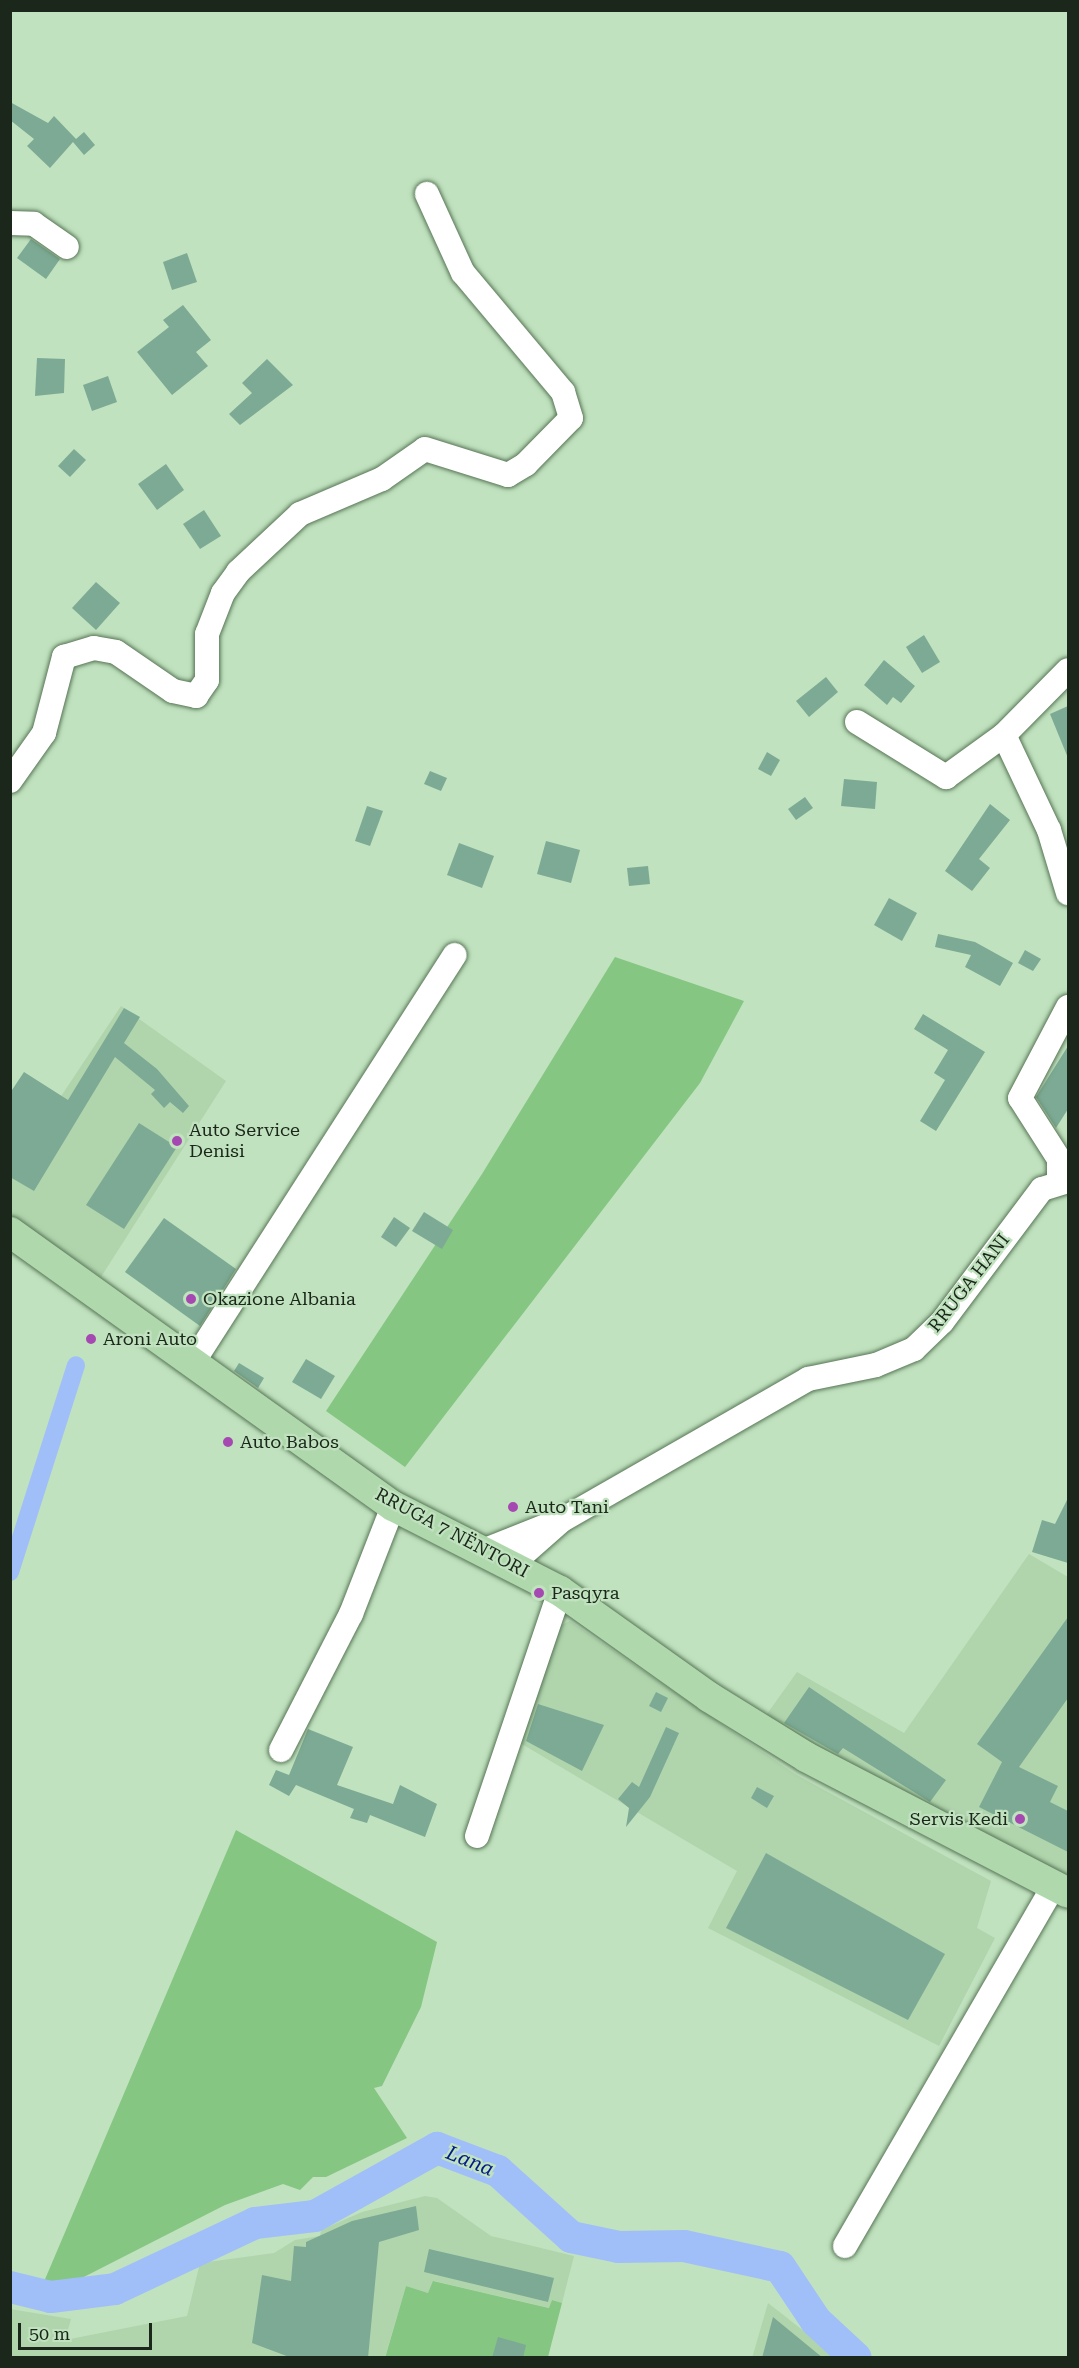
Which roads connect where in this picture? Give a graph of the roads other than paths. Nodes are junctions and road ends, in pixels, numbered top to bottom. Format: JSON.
{"nodes":[{"id":1,"x":427,"y":194,"type":"dead end"},
{"id":2,"x":10,"y":222,"type":"edge"},
{"id":3,"x":67,"y":247,"type":"dead end"},
{"id":4,"x":1068,"y":670,"type":"edge"},
{"id":5,"x":857,"y":722,"type":"dead end"},
{"id":6,"x":1004,"y":735,"type":"junction"},
{"id":7,"x":10,"y":780,"type":"edge"},
{"id":8,"x":1068,"y":893,"type":"edge"},
{"id":9,"x":455,"y":955,"type":"dead end"},
{"id":10,"x":1068,"y":1007,"type":"edge"},
{"id":11,"x":1064,"y":1180,"type":"edge"},
{"id":12,"x":10,"y":1232,"type":"edge"},
{"id":13,"x":192,"y":1364,"type":"junction"},
{"id":14,"x":393,"y":1506,"type":"junction"},
{"id":15,"x":562,"y":1520,"type":"junction"},
{"id":16,"x":483,"y":1551,"type":"junction"},
{"id":17,"x":511,"y":1565,"type":"junction"},
{"id":18,"x":560,"y":1591,"type":"junction"},
{"id":19,"x":280,"y":1750,"type":"dead end"},
{"id":20,"x":477,"y":1836,"type":"dead end"},
{"id":21,"x":1061,"y":1889,"type":"edge"},
{"id":22,"x":845,"y":2246,"type":"dead end"}],
"edges":[{"from":1,"to":7,"type":"street"},
{"from":2,"to":3,"type":"street"},
{"from":4,"to":6,"type":"street"},
{"from":5,"to":6,"type":"street"},
{"from":6,"to":8,"type":"street"},
{"from":9,"to":13,"type":"street"},
{"from":10,"to":11,"type":"street","name":"RRUGA HANI"},
{"from":11,"to":15,"type":"street","name":"RRUGA HANI"},
{"from":12,"to":13,"type":"main road","name":"RRUGA 7 NËNTORI"},
{"from":13,"to":14,"type":"main road","name":"RRUGA 7 NËNTORI"},
{"from":14,"to":16,"type":"main road","name":"RRUGA 7 NËNTORI"},
{"from":14,"to":19,"type":"street"},
{"from":15,"to":16,"type":"street","name":"RRUGA HANI"},
{"from":15,"to":17,"type":"street","name":"RRUGA HANI"},
{"from":16,"to":17,"type":"main road","name":"RRUGA 7 NËNTORI"},
{"from":17,"to":18,"type":"main road","name":"RRUGA 7 NËNTORI"},
{"from":18,"to":20,"type":"street"},
{"from":18,"to":21,"type":"main road","name":"RRUGA 7 NËNTORI"},
{"from":21,"to":22,"type":"street"}]}
